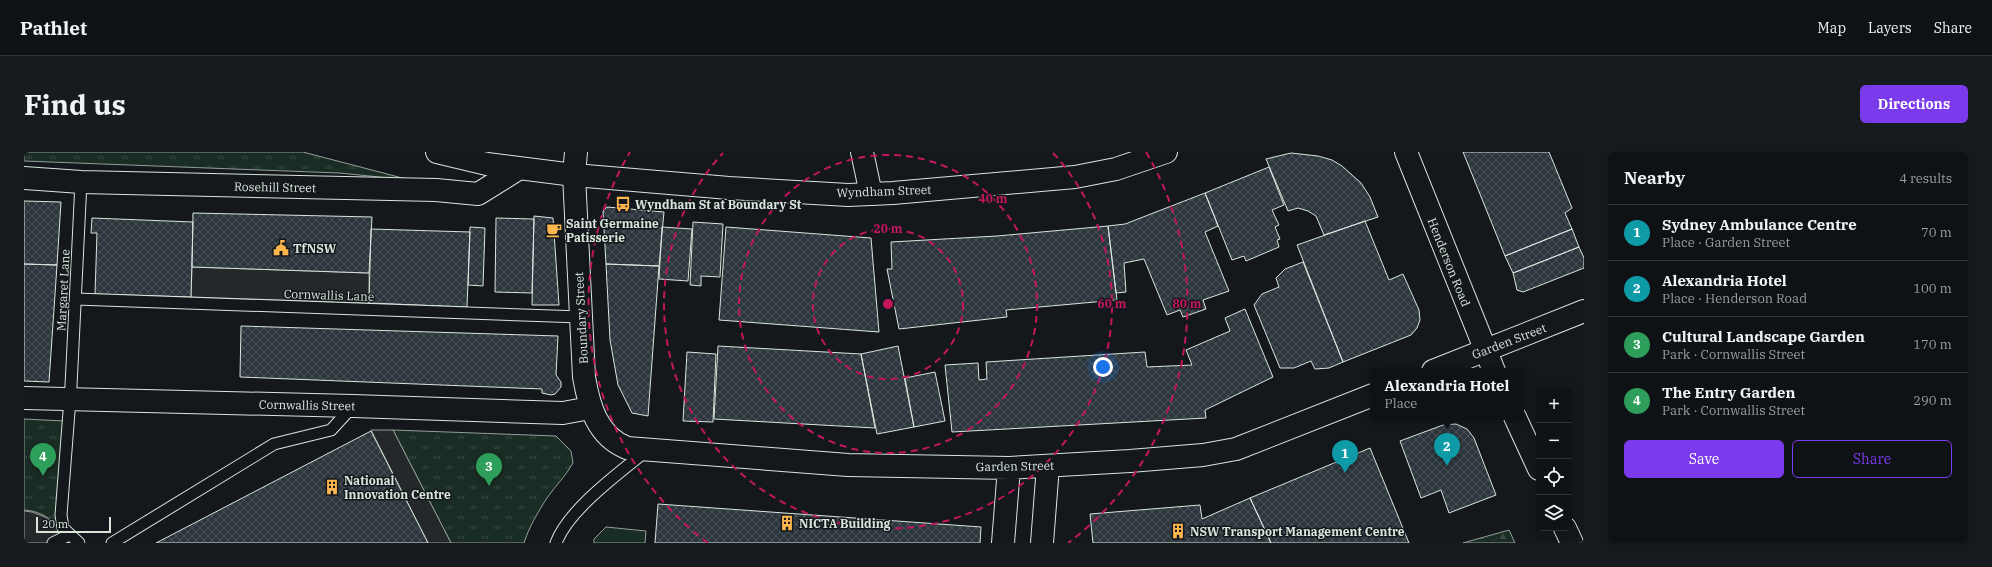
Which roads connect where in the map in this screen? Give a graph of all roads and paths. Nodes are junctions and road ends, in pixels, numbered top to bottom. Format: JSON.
{"nodes":[{"id":1,"x":437,"y":152,"type":"edge"},
{"id":2,"x":576,"y":152,"type":"edge"},
{"id":3,"x":862,"y":152,"type":"edge"},
{"id":4,"x":1166,"y":152,"type":"edge"},
{"id":5,"x":1406,"y":152,"type":"edge"},
{"id":6,"x":518,"y":169,"type":"junction"},
{"id":7,"x":574,"y":175,"type":"junction"},
{"id":8,"x":24,"y":178,"type":"edge"},
{"id":9,"x":81,"y":182,"type":"junction"},
{"id":10,"x":871,"y":194,"type":"junction"},
{"id":11,"x":76,"y":299,"type":"junction"},
{"id":12,"x":1584,"y":312,"type":"edge"},
{"id":13,"x":581,"y":317,"type":"junction"},
{"id":14,"x":1485,"y":350,"type":"junction"},
{"id":15,"x":1440,"y":368,"type":"edge"},
{"id":16,"x":1493,"y":368,"type":"edge"},
{"id":17,"x":1370,"y":396,"type":"edge"},
{"id":18,"x":24,"y":398,"type":"edge"},
{"id":19,"x":70,"y":399,"type":"junction"},
{"id":20,"x":353,"y":406,"type":"junction"},
{"id":21,"x":590,"y":408,"type":"junction"},
{"id":22,"x":1516,"y":420,"type":"edge"},
{"id":23,"x":647,"y":451,"type":"junction"},
{"id":24,"x":1536,"y":462,"type":"edge"},
{"id":25,"x":1048,"y":466,"type":"junction"},
{"id":26,"x":1009,"y":468,"type":"junction"},
{"id":27,"x":1566,"y":531,"type":"edge"},
{"id":28,"x":69,"y":535,"type":"junction"},
{"id":29,"x":54,"y":543,"type":"edge"},
{"id":30,"x":79,"y":543,"type":"edge"},
{"id":31,"x":112,"y":543,"type":"edge"},
{"id":32,"x":556,"y":543,"type":"edge"},
{"id":33,"x":1003,"y":543,"type":"edge"},
{"id":34,"x":1042,"y":543,"type":"edge"},
{"id":35,"x":1572,"y":543,"type":"edge"}],
"edges":[{"from":1,"to":6,"type":"street","name":"Wyndham Street"},
{"from":2,"to":7,"type":"street","name":"Boundary Street"},
{"from":3,"to":10,"type":"street"},
{"from":4,"to":10,"type":"street","name":"Wyndham Street"},
{"from":5,"to":14,"type":"street","name":"Henderson Road"},
{"from":6,"to":7,"type":"street","name":"Wyndham Street"},
{"from":6,"to":9,"type":"street","name":"Rosehill Street"},
{"from":7,"to":10,"type":"street","name":"Wyndham Street"},
{"from":7,"to":13,"type":"street","name":"Boundary Street"},
{"from":8,"to":9,"type":"street","name":"Rosehill Street"},
{"from":9,"to":11,"type":"lane","name":"Margaret Lane"},
{"from":11,"to":13,"type":"lane","name":"Cornwallis Lane"},
{"from":11,"to":19,"type":"lane","name":"Margaret Lane"},
{"from":12,"to":14,"type":"street","name":"Garden Street"},
{"from":13,"to":21,"type":"street","name":"Boundary Street"},
{"from":14,"to":15,"type":"street","name":"Garden Street"},
{"from":14,"to":16,"type":"street","name":"Henderson Road"},
{"from":17,"to":25,"type":"street","name":"Garden Street"},
{"from":18,"to":19,"type":"street","name":"Cornwallis Street"},
{"from":19,"to":20,"type":"street","name":"Cornwallis Street"},
{"from":19,"to":28,"type":"lane","name":"Margaret Lane"},
{"from":20,"to":21,"type":"street","name":"Cornwallis Street"},
{"from":20,"to":31,"type":"lane"},
{"from":21,"to":23,"type":"street","name":"Boundary Street"},
{"from":22,"to":24,"type":"street"},
{"from":23,"to":26,"type":"street","name":"Garden Street"},
{"from":23,"to":32,"type":"lane"},
{"from":25,"to":26,"type":"street","name":"Garden Street"},
{"from":25,"to":34,"type":"street"},
{"from":26,"to":33,"type":"street"},
{"from":27,"to":35,"type":"street"},
{"from":28,"to":29,"type":"lane"},
{"from":28,"to":30,"type":"lane"}]}
